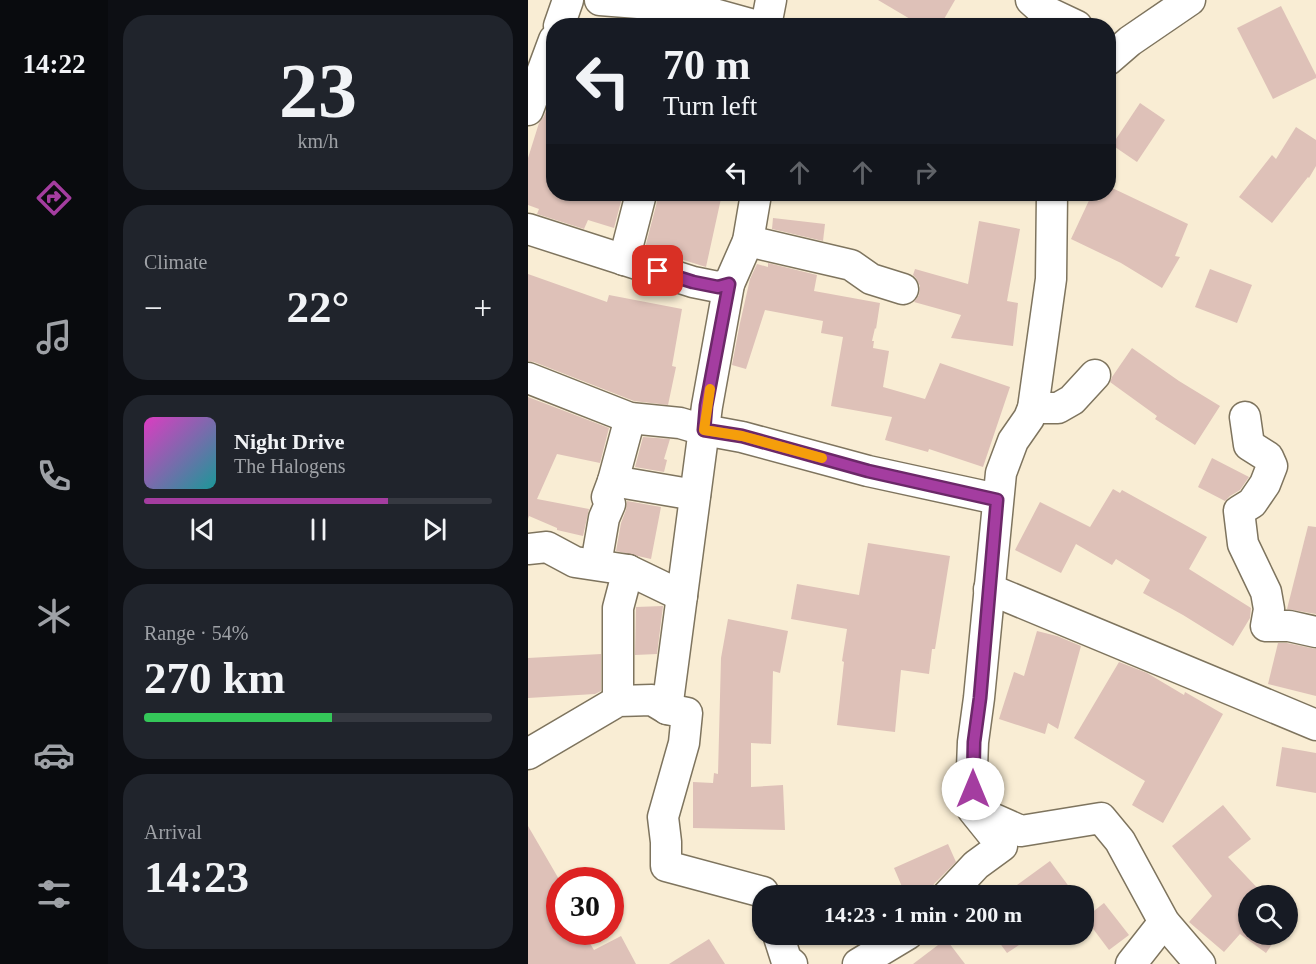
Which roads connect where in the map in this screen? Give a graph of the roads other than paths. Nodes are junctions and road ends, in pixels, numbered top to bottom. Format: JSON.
{"nodes":[{"id":1,"x":568,"y":0,"type":"edge"},
{"id":2,"x":600,"y":0,"type":"edge"},
{"id":3,"x":771,"y":0,"type":"edge"},
{"id":4,"x":1190,"y":0,"type":"edge"},
{"id":5,"x":1034,"y":12,"type":"edge"},
{"id":6,"x":687,"y":16,"type":"edge"},
{"id":7,"x":562,"y":18,"type":"edge"},
{"id":8,"x":768,"y":18,"type":"edge"},
{"id":9,"x":1052,"y":18,"type":"edge"},
{"id":10,"x":1116,"y":46,"type":"edge"},
{"id":11,"x":546,"y":62,"type":"edge"},
{"id":12,"x":528,"y":110,"type":"edge"},
{"id":13,"x":639,"y":201,"type":"edge"},
{"id":14,"x":755,"y":201,"type":"edge"},
{"id":15,"x":1052,"y":201,"type":"edge"},
{"id":16,"x":528,"y":229,"type":"edge"},
{"id":17,"x":748,"y":241,"type":"junction"},
{"id":18,"x":624,"y":260,"type":"junction"},
{"id":19,"x":729,"y":284,"type":"junction"},
{"id":20,"x":903,"y":289,"type":"dead end"},
{"id":21,"x":1095,"y":375,"type":"dead end"},
{"id":22,"x":528,"y":378,"type":"edge"},
{"id":23,"x":1033,"y":408,"type":"junction"},
{"id":24,"x":1245,"y":417,"type":"dead end"},
{"id":25,"x":630,"y":418,"type":"junction"},
{"id":26,"x":704,"y":430,"type":"junction"},
{"id":27,"x":613,"y":482,"type":"junction"},
{"id":28,"x":695,"y":495,"type":"junction"},
{"id":29,"x":997,"y":500,"type":"junction"},
{"id":30,"x":528,"y":549,"type":"edge"},
{"id":31,"x":596,"y":564,"type":"junction"},
{"id":32,"x":628,"y":570,"type":"junction"},
{"id":33,"x":989,"y":590,"type":"junction"},
{"id":34,"x":682,"y":596,"type":"junction"},
{"id":35,"x":1316,"y":632,"type":"edge"},
{"id":36,"x":618,"y":701,"type":"junction"},
{"id":37,"x":667,"y":709,"type":"junction"},
{"id":38,"x":1316,"y":725,"type":"edge"},
{"id":39,"x":528,"y":754,"type":"edge"},
{"id":40,"x":973,"y":810,"type":"junction"},
{"id":41,"x":958,"y":885,"type":"edge"},
{"id":42,"x":752,"y":889,"type":"edge"},
{"id":43,"x":1164,"y":922,"type":"junction"},
{"id":44,"x":782,"y":945,"type":"edge"},
{"id":45,"x":890,"y":945,"type":"edge"},
{"id":46,"x":792,"y":964,"type":"edge"},
{"id":47,"x":858,"y":964,"type":"edge"},
{"id":48,"x":1131,"y":964,"type":"edge"},
{"id":49,"x":1200,"y":964,"type":"edge"}],
"edges":[{"from":1,"to":7,"type":"street"},
{"from":2,"to":6,"type":"street"},
{"from":3,"to":8,"type":"street"},
{"from":4,"to":10,"type":"street"},
{"from":5,"to":9,"type":"street"},
{"from":11,"to":12,"type":"street"},
{"from":13,"to":18,"type":"street"},
{"from":14,"to":17,"type":"street"},
{"from":15,"to":23,"type":"street"},
{"from":16,"to":18,"type":"street"},
{"from":17,"to":19,"type":"street"},
{"from":17,"to":20,"type":"street"},
{"from":18,"to":19,"type":"street"},
{"from":19,"to":26,"type":"street"},
{"from":21,"to":23,"type":"street"},
{"from":22,"to":25,"type":"street"},
{"from":23,"to":29,"type":"street"},
{"from":24,"to":35,"type":"street"},
{"from":25,"to":26,"type":"street"},
{"from":25,"to":27,"type":"street"},
{"from":26,"to":28,"type":"street"},
{"from":26,"to":29,"type":"street"},
{"from":27,"to":28,"type":"street"},
{"from":27,"to":31,"type":"street"},
{"from":28,"to":34,"type":"street"},
{"from":29,"to":33,"type":"street"},
{"from":30,"to":31,"type":"street"},
{"from":31,"to":32,"type":"street"},
{"from":32,"to":34,"type":"street"},
{"from":32,"to":36,"type":"street"},
{"from":33,"to":38,"type":"street"},
{"from":33,"to":40,"type":"street"},
{"from":34,"to":37,"type":"street"},
{"from":36,"to":37,"type":"street"},
{"from":36,"to":39,"type":"street"},
{"from":37,"to":42,"type":"street"},
{"from":40,"to":41,"type":"street"},
{"from":40,"to":43,"type":"street"},
{"from":43,"to":48,"type":"street"},
{"from":43,"to":49,"type":"street"},
{"from":44,"to":46,"type":"street"},
{"from":45,"to":47,"type":"street"}]}
